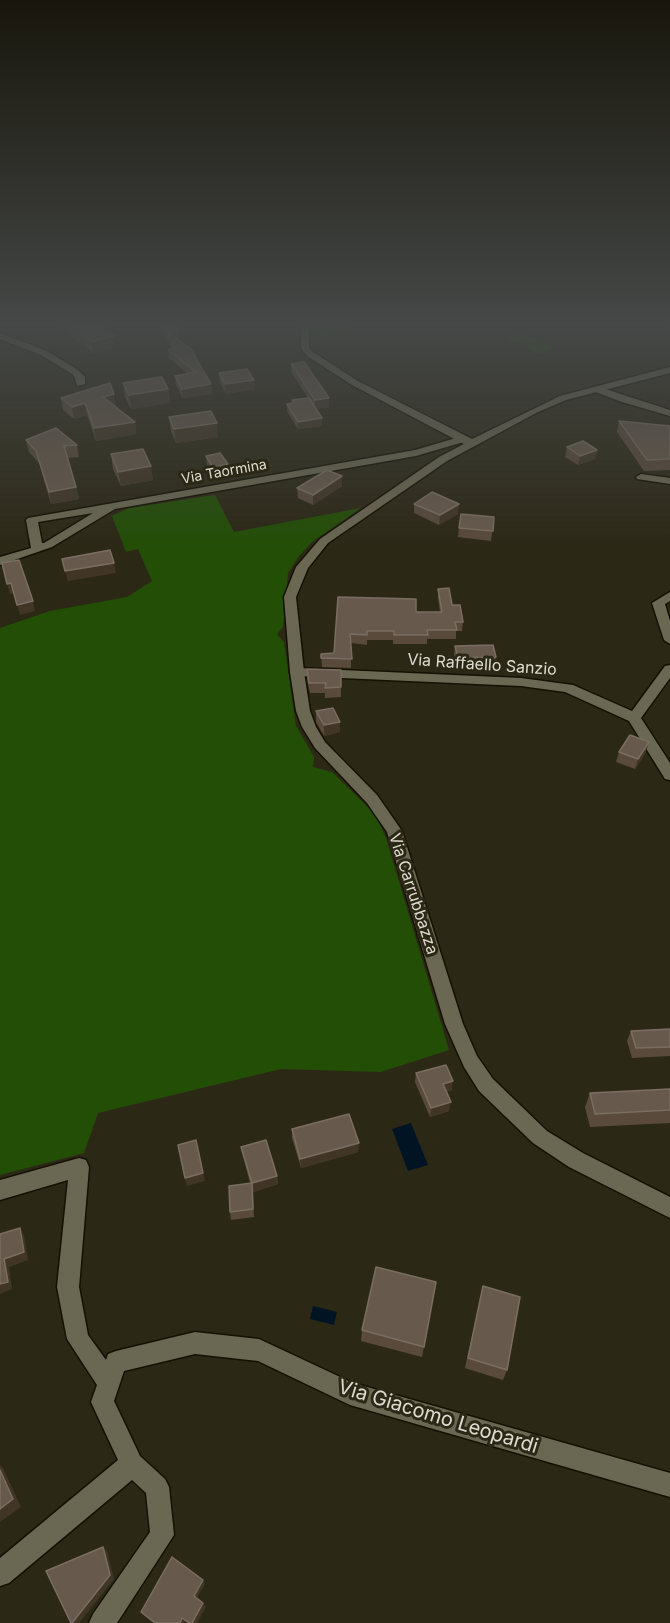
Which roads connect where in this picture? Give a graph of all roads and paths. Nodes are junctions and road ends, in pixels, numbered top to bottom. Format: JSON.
{"nodes":[{"id":1,"x":386,"y":399,"type":"edge"},
{"id":2,"x":561,"y":399,"type":"edge"},
{"id":3,"x":626,"y":399,"type":"edge"},
{"id":4,"x":670,"y":413,"type":"edge"},
{"id":5,"x":467,"y":441,"type":"junction"},
{"id":6,"x":641,"y":477,"type":"dead end"},
{"id":7,"x":670,"y":481,"type":"edge"},
{"id":8,"x":112,"y":506,"type":"junction"},
{"id":9,"x":37,"y":550,"type":"junction"},
{"id":10,"x":0,"y":561,"type":"edge"},
{"id":11,"x":670,"y":596,"type":"edge"},
{"id":12,"x":670,"y":640,"type":"edge"},
{"id":13,"x":670,"y":669,"type":"edge"},
{"id":14,"x":297,"y":672,"type":"junction"},
{"id":15,"x":664,"y":692,"type":"edge"},
{"id":16,"x":634,"y":718,"type":"junction"},
{"id":17,"x":670,"y":775,"type":"edge"},
{"id":18,"x":0,"y":1190,"type":"edge"},
{"id":19,"x":670,"y":1208,"type":"edge"},
{"id":20,"x":109,"y":1383,"type":"junction"},
{"id":21,"x":132,"y":1464,"type":"junction"},
{"id":22,"x":670,"y":1485,"type":"edge"},
{"id":23,"x":0,"y":1574,"type":"edge"},
{"id":24,"x":102,"y":1623,"type":"edge"}],
"edges":[{"from":1,"to":5,"type":"street"},
{"from":2,"to":5,"type":"street","name":"Via Carrubbazza"},
{"from":3,"to":4,"type":"street"},
{"from":5,"to":8,"type":"street","name":"Via Taormina"},
{"from":5,"to":14,"type":"street","name":"Via Carrubbazza"},
{"from":6,"to":7,"type":"street"},
{"from":8,"to":9,"type":"street","name":"Via Taormina"},
{"from":8,"to":9,"type":"street"},
{"from":9,"to":10,"type":"street","name":"Via Taormina"},
{"from":11,"to":12,"type":"street"},
{"from":13,"to":15,"type":"street"},
{"from":14,"to":16,"type":"street","name":"Via Raffaello Sanzio"},
{"from":14,"to":19,"type":"street","name":"Via Carrubbazza"},
{"from":15,"to":16,"type":"street"},
{"from":16,"to":17,"type":"street"},
{"from":18,"to":20,"type":"street"},
{"from":20,"to":21,"type":"street","name":"Via Giacomo Leopardi"},
{"from":20,"to":22,"type":"street","name":"Via Giacomo Leopardi"},
{"from":21,"to":23,"type":"street"},
{"from":21,"to":24,"type":"street","name":"Via Giacomo Leopardi"}]}
